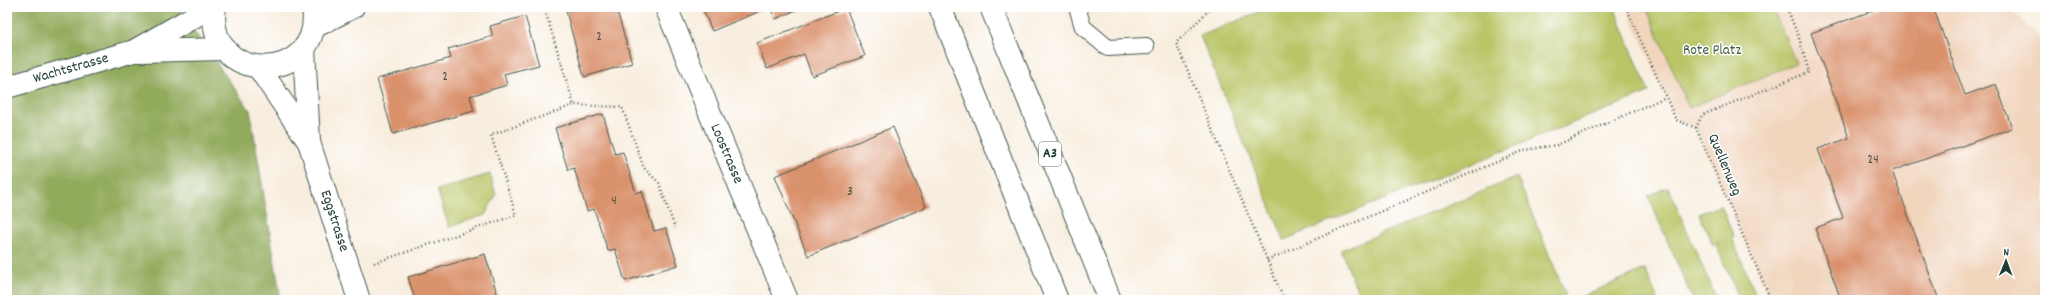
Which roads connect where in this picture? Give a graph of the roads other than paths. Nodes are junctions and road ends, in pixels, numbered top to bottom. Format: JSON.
{"nodes":[{"id":1,"x":211,"y":7,"type":"edge"},
{"id":2,"x":215,"y":7,"type":"edge"},
{"id":3,"x":353,"y":7,"type":"edge"},
{"id":4,"x":666,"y":7,"type":"edge"},
{"id":5,"x":940,"y":7,"type":"edge"},
{"id":6,"x":991,"y":7,"type":"edge"},
{"id":7,"x":1077,"y":7,"type":"edge"},
{"id":8,"x":314,"y":17,"type":"edge"},
{"id":9,"x":1146,"y":46,"type":"dead end"},
{"id":10,"x":304,"y":48,"type":"junction"},
{"id":11,"x":225,"y":49,"type":"junction"},
{"id":12,"x":134,"y":51,"type":"junction"},
{"id":13,"x":259,"y":68,"type":"junction"},
{"id":14,"x":7,"y":87,"type":"edge"},
{"id":15,"x":309,"y":142,"type":"junction"},
{"id":16,"x":359,"y":300,"type":"edge"},
{"id":17,"x":787,"y":300,"type":"edge"},
{"id":18,"x":1057,"y":300,"type":"edge"},
{"id":19,"x":1110,"y":300,"type":"edge"}],
"edges":[{"from":1,"to":12,"type":"main road","name":"Wachtstrasse"},
{"from":2,"to":11,"type":"main road"},
{"from":3,"to":8,"type":"main road"},
{"from":4,"to":17,"type":"main road","name":"Loostrasse"},
{"from":5,"to":18,"type":"main road"},
{"from":6,"to":19,"type":"main road","number":"A3"},
{"from":7,"to":9,"type":"lane"},
{"from":8,"to":10,"type":"main road"},
{"from":10,"to":13,"type":"main road"},
{"from":10,"to":15,"type":"main road","name":"Eggstrasse"},
{"from":11,"to":12,"type":"main road","name":"Wachtstrasse"},
{"from":11,"to":13,"type":"main road"},
{"from":12,"to":14,"type":"main road","name":"Wachtstrasse"},
{"from":13,"to":15,"type":"main road","name":"Eggstrasse"},
{"from":15,"to":16,"type":"main road","name":"Eggstrasse"}]}
